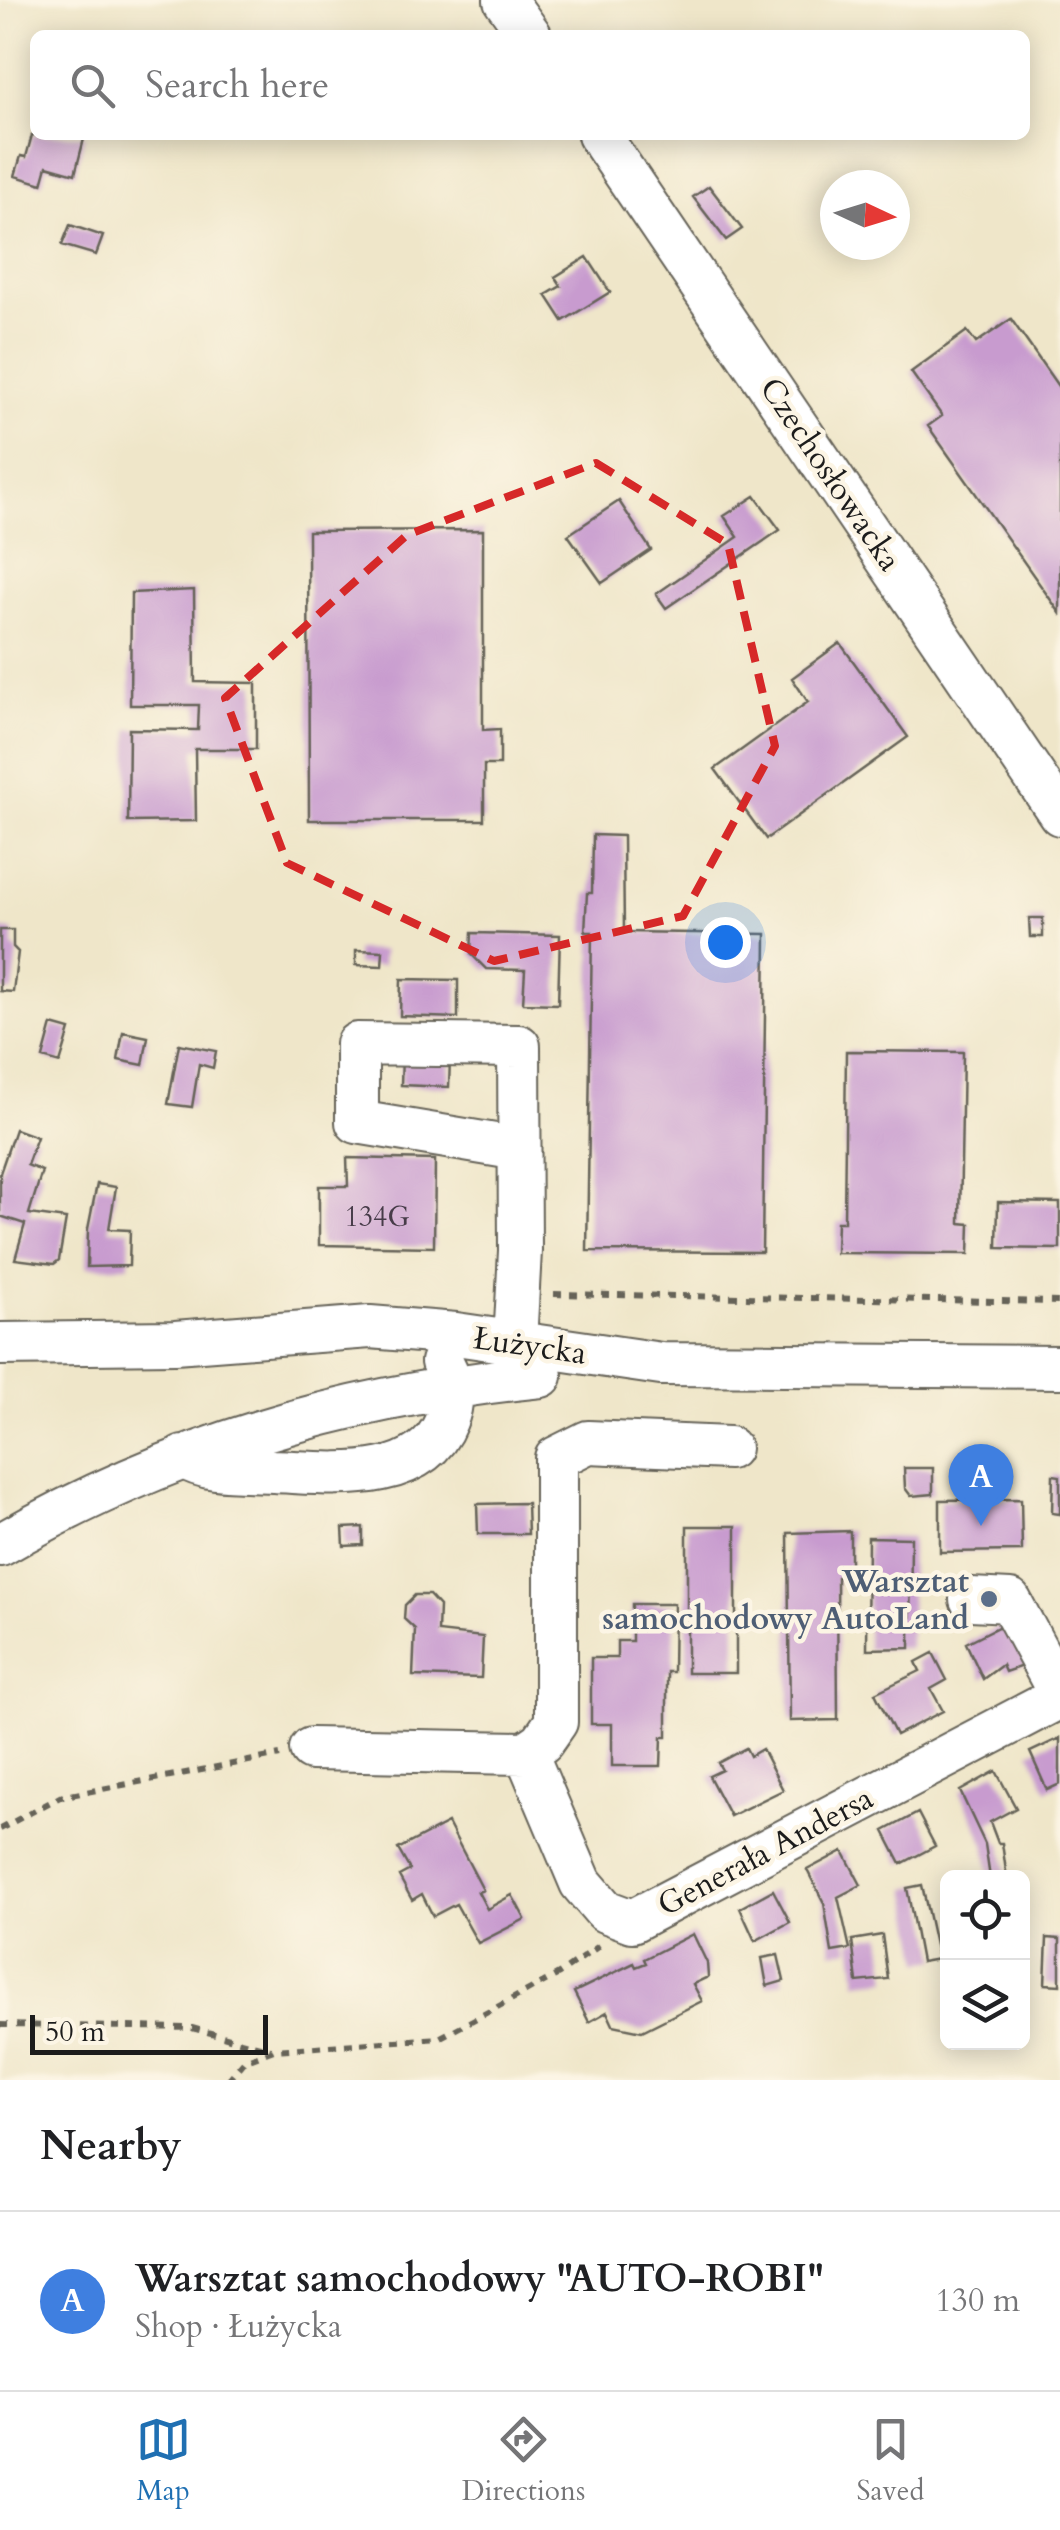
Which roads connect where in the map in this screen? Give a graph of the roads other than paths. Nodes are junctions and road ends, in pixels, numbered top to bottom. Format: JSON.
{"nodes":[{"id":1,"x":505,"y":0,"type":"edge"},
{"id":2,"x":526,"y":30,"type":"edge"},
{"id":3,"x":602,"y":140,"type":"edge"},
{"id":4,"x":1060,"y":814,"type":"edge"},
{"id":5,"x":520,"y":1149,"type":"dead end"},
{"id":6,"x":398,"y":1329,"type":"junction"},
{"id":7,"x":0,"y":1344,"type":"edge"},
{"id":8,"x":514,"y":1360,"type":"junction"},
{"id":9,"x":1060,"y":1367,"type":"edge"},
{"id":10,"x":452,"y":1388,"type":"junction"},
{"id":11,"x":305,"y":1416,"type":"junction"},
{"id":12,"x":729,"y":1448,"type":"dead end"},
{"id":13,"x":181,"y":1456,"type":"junction"},
{"id":14,"x":396,"y":1465,"type":"junction"},
{"id":15,"x":0,"y":1545,"type":"edge"},
{"id":16,"x":971,"y":1599,"type":"dead end"},
{"id":17,"x":1060,"y":1695,"type":"edge"},
{"id":18,"x":311,"y":1749,"type":"road end"},
{"id":19,"x":526,"y":1753,"type":"junction"}],
"edges":[{"from":1,"to":2,"type":"street"},
{"from":3,"to":4,"type":"street","name":"Czechosłowacka"},
{"from":5,"to":8,"type":"street"},
{"from":6,"to":7,"type":"street","name":"Łużycka"},
{"from":6,"to":8,"type":"street","name":"Łużycka"},
{"from":6,"to":10,"type":"street"},
{"from":8,"to":9,"type":"street","name":"Łużycka"},
{"from":8,"to":10,"type":"street"},
{"from":10,"to":11,"type":"street"},
{"from":10,"to":14,"type":"street"},
{"from":11,"to":13,"type":"street"},
{"from":11,"to":14,"type":"street"},
{"from":12,"to":19,"type":"street"},
{"from":13,"to":14,"type":"street"},
{"from":13,"to":15,"type":"street"},
{"from":16,"to":17,"type":"street"},
{"from":17,"to":19,"type":"street","name":"Generała Andersa"},
{"from":18,"to":19,"type":"street"}]}
